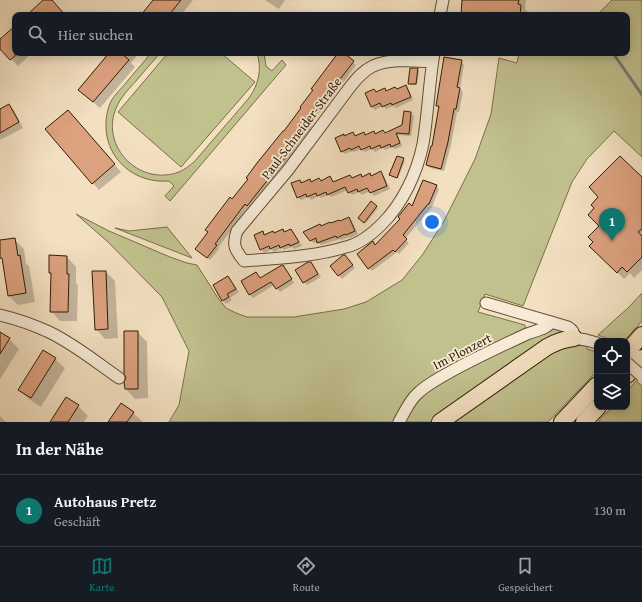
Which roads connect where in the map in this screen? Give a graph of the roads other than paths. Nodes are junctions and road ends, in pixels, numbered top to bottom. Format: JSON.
{"nodes":[{"id":1,"x":443,"y":0,"type":"edge"},
{"id":2,"x":441,"y":12,"type":"edge"},
{"id":3,"x":433,"y":57,"type":"edge"},
{"id":4,"x":486,"y":303,"type":"dead end"},
{"id":5,"x":0,"y":315,"type":"edge"},
{"id":6,"x":551,"y":322,"type":"junction"},
{"id":7,"x":642,"y":335,"type":"edge"},
{"id":8,"x":574,"y":338,"type":"junction"},
{"id":9,"x":594,"y":342,"type":"edge"},
{"id":10,"x":630,"y":349,"type":"edge"},
{"id":11,"x":642,"y":358,"type":"edge"},
{"id":12,"x":630,"y":366,"type":"edge"},
{"id":13,"x":628,"y":374,"type":"edge"},
{"id":14,"x":642,"y":376,"type":"edge"},
{"id":15,"x":119,"y":378,"type":"dead end"},
{"id":16,"x":594,"y":388,"type":"edge"},
{"id":17,"x":595,"y":410,"type":"edge"},
{"id":18,"x":399,"y":422,"type":"edge"},
{"id":19,"x":440,"y":422,"type":"edge"},
{"id":20,"x":562,"y":422,"type":"edge"},
{"id":21,"x":584,"y":422,"type":"edge"}],
"edges":[{"from":1,"to":2,"type":"street"},
{"from":3,"to":3,"type":"street","name":"Paul-Schneider-Straße"},
{"from":4,"to":6,"type":"street"},
{"from":5,"to":15,"type":"street"},
{"from":6,"to":8,"type":"street"},
{"from":6,"to":18,"type":"street","name":"Im Plonzert"},
{"from":7,"to":10,"type":"highway"},
{"from":8,"to":9,"type":"street"},
{"from":8,"to":19,"type":"highway"},
{"from":11,"to":13,"type":"highway"},
{"from":12,"to":14,"type":"street","bridge":true},
{"from":16,"to":20,"type":"highway"},
{"from":17,"to":21,"type":"highway"}]}
